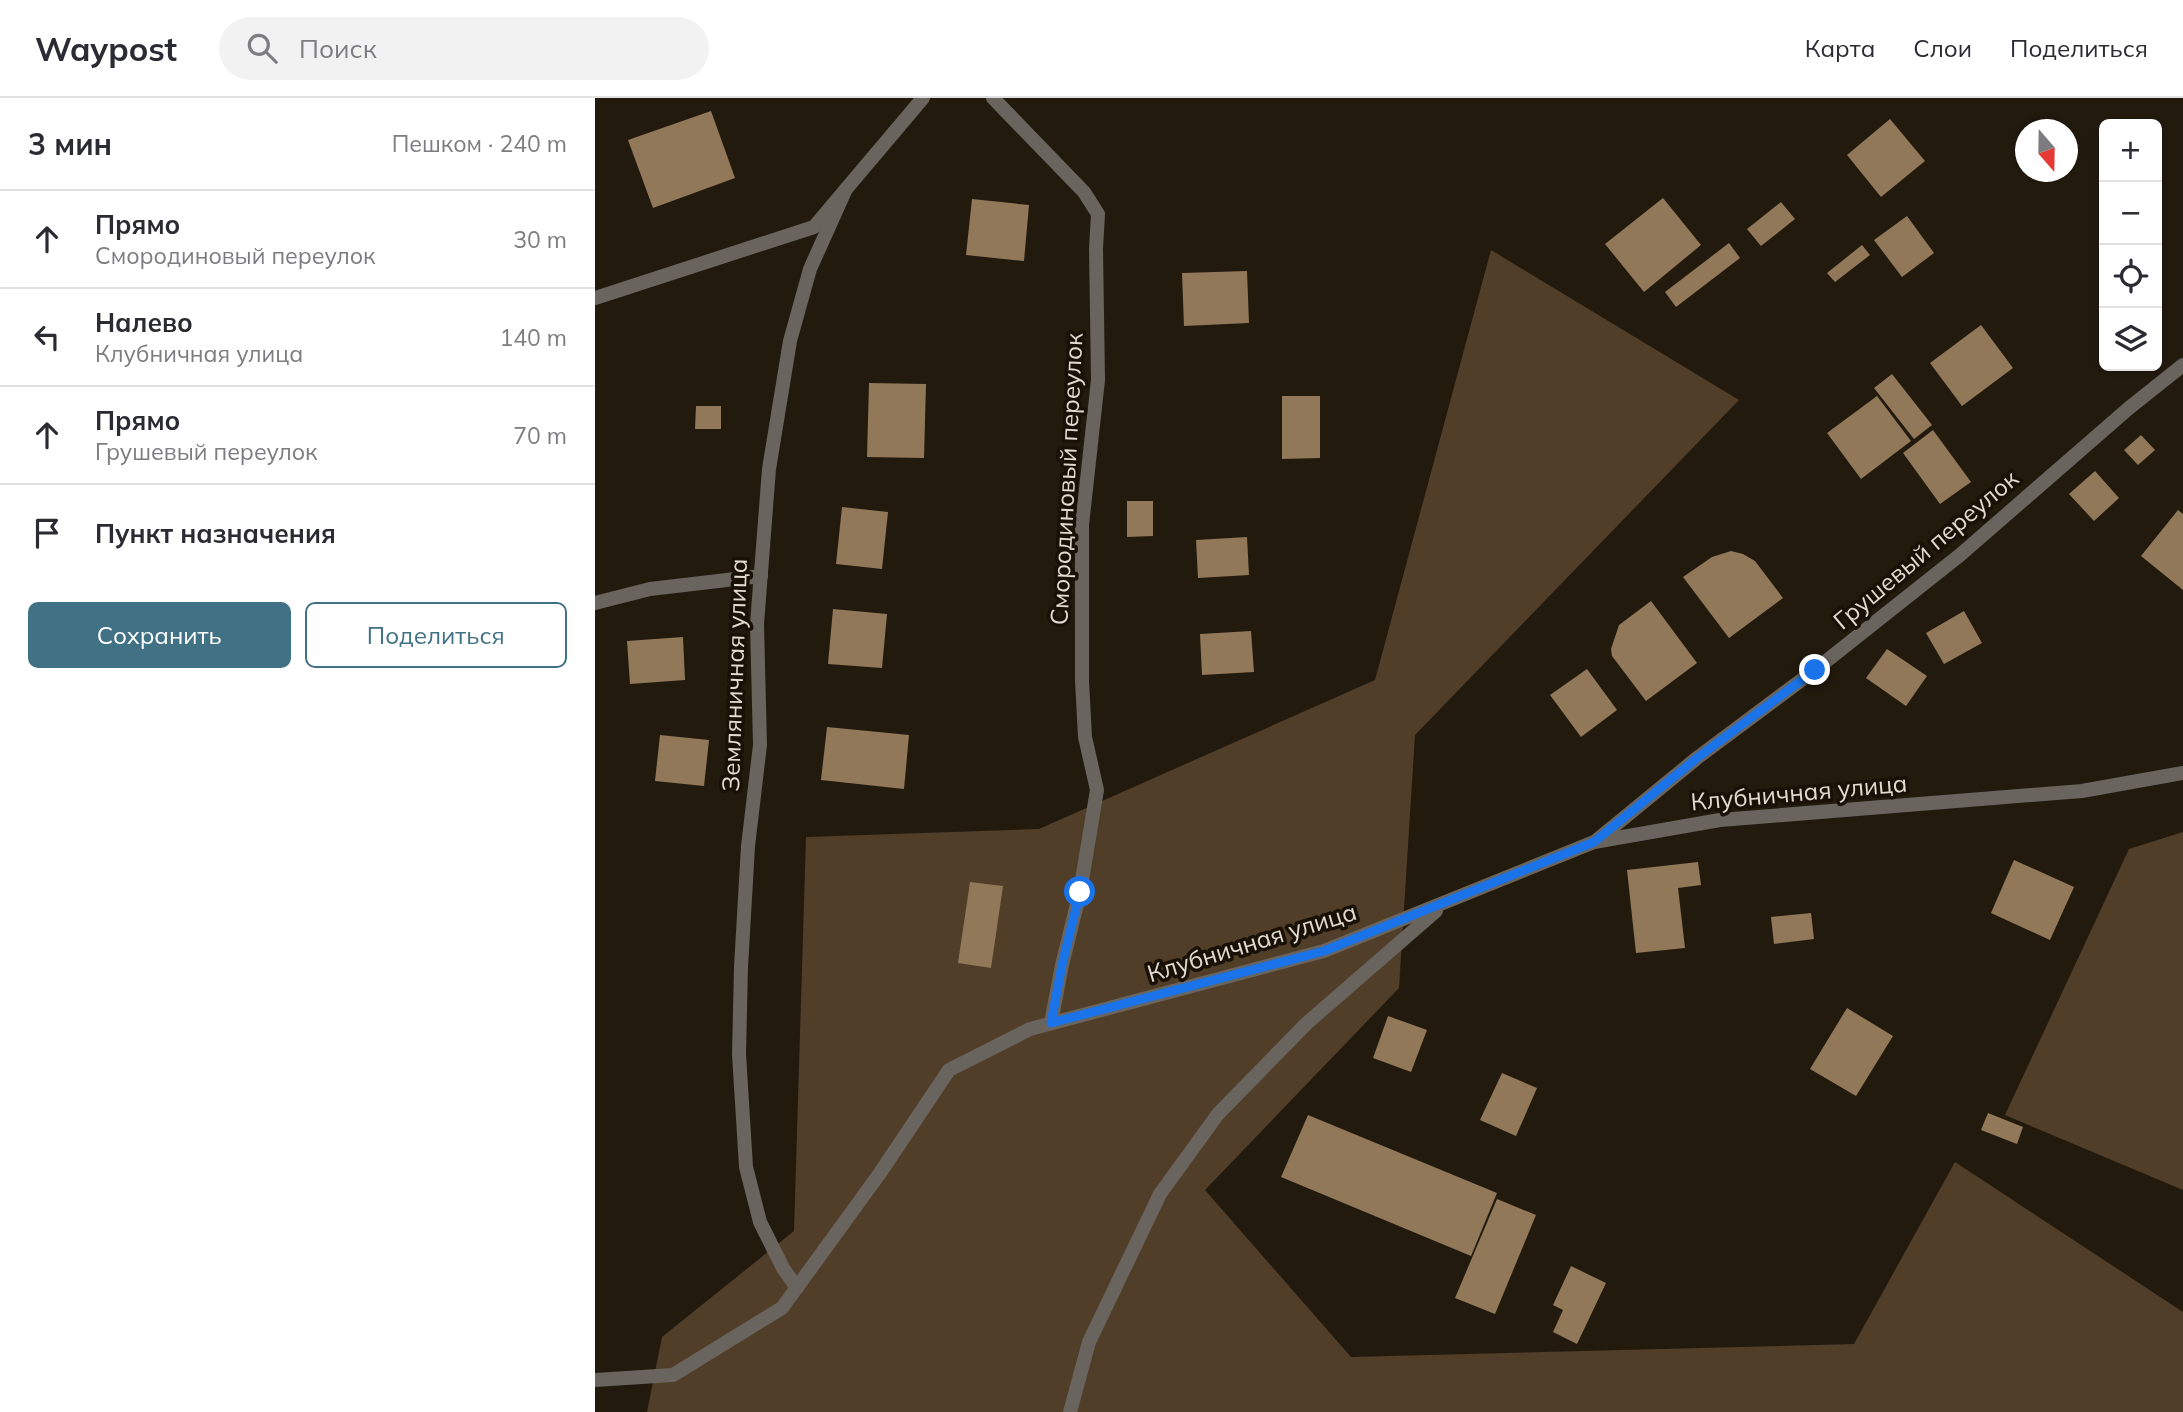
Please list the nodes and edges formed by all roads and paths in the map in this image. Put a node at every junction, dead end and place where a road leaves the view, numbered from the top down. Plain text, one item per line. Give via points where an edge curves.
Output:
1 (923, 98) edge
2 (993, 98) edge
3 (846, 189) junction
4 (595, 298) edge
5 (2183, 365) edge
6 (761, 576) junction
7 (595, 603) edge
8 (2183, 773) edge
9 (1594, 842) junction
10 (1445, 903) junction
11 (1051, 1023) junction
12 (797, 1288) junction
13 (595, 1380) edge
14 (1070, 1412) edge

1 - 3 street
2 - 11 street, Смородиновый переулок via 1084,192 1098,214 1098,380 1082,564 1084,737 1097,790
3 - 4 street via 814,227
3 - 6 street, Земляничная улица via 810,270 790,341 769,469
5 - 9 street, Грушевый переулок via 1960,555
6 - 7 street via 650,589
6 - 12 street, Земляничная улица via 757,624 760,745 748,846 739,1054 746,1167 761,1222
8 - 9 street, Клубничная улица via 2082,791 1720,820
9 - 10 street, Клубничная улица
10 - 11 street, Клубничная улица via 1324,951
10 - 14 street via 1307,1023 1218,1114 1160,1194 1089,1342
11 - 12 street, Клубничная улица via 949,1070
12 - 13 street, Клубничная улица via 782,1308 673,1375

